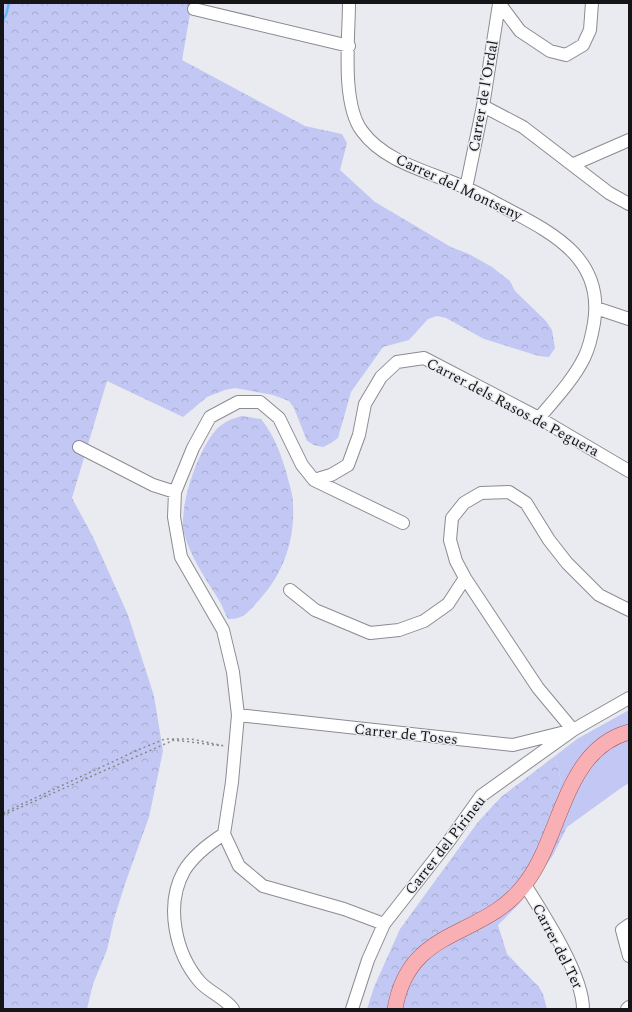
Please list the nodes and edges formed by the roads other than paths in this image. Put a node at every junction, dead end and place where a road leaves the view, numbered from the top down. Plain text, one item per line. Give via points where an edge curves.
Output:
1 (349, 3) edge
2 (499, 3) edge
3 (592, 3) edge
4 (194, 9) dead end
5 (349, 46) junction
6 (483, 106) junction
7 (629, 140) edge
8 (574, 164) junction
9 (466, 188) junction
10 (629, 204) edge
11 (596, 308) junction
12 (629, 319) edge
13 (539, 418) junction
14 (80, 448) dead end
15 (629, 471) edge
16 (314, 480) junction
17 (175, 492) junction
18 (403, 523) dead end
19 (465, 578) junction
20 (290, 590) dead end
21 (629, 610) edge
22 (629, 698) edge
23 (238, 715) junction
24 (573, 730) junction
25 (625, 732) edge
26 (224, 834) junction
27 (525, 885) junction
28 (384, 924) junction
29 (629, 925) edge
30 (629, 956) edge
31 (629, 1007) edge
32 (233, 1009) edge
33 (352, 1009) edge
34 (395, 1009) edge
35 (583, 1009) edge
36 (627, 1009) edge

1 - 5 street, Carrer del Montseny
2 - 3 street via 520,31 550,51 566,55 583,45 590,30
2 - 6 street, Carrer de l'Ordal
4 - 5 street
5 - 9 street, Carrer del Montseny via 348,86 353,113 361,130 378,148 411,166
6 - 8 street via 523,127
6 - 9 street, Carrer de l'Ordal
7 - 8 street
8 - 10 street via 609,194
9 - 11 street, Carrer del Montseny via 552,233 583,263 592,284
11 - 12 street
11 - 13 street, Carrer del Montseny via 590,345 584,358 574,375
13 - 15 street, Carrer dels Rasos de Peguera
13 - 16 street, Carrer dels Rasos de Peguera via 424,358 397,362 381,377 365,404 348,465 331,475
14 - 17 street via 153,485
16 - 17 street via 302,465 280,418 260,402 238,402 210,417 193,448
16 - 18 street
17 - 23 street via 174,517 181,557 223,630 233,672
19 - 20 street via 448,604 424,621 399,630 370,633 315,610
19 - 21 street via 456,561 450,540 452,518 464,504 481,492 509,492 526,503 567,564 599,595
19 - 24 street via 538,688
22 - 24 street, Carrer del Pirineu
23 - 24 street, Carrer de Toses via 513,745
23 - 26 street
24 - 28 street, Carrer del Pirineu via 481,796
25 - 27 main road via 599,748 578,772 545,851
26 - 28 street via 239,866 263,886 344,908
26 - 32 street via 206,846 184,871 174,901 176,934 186,964 201,983
27 - 34 main road via 494,912 429,948 416,959 403,979
27 - 35 street, Carrer del Ter via 554,932 572,970 583,995
28 - 33 street, Carrer del Pirineu via 368,960
29 - 30 street via 622,930
31 - 36 street

